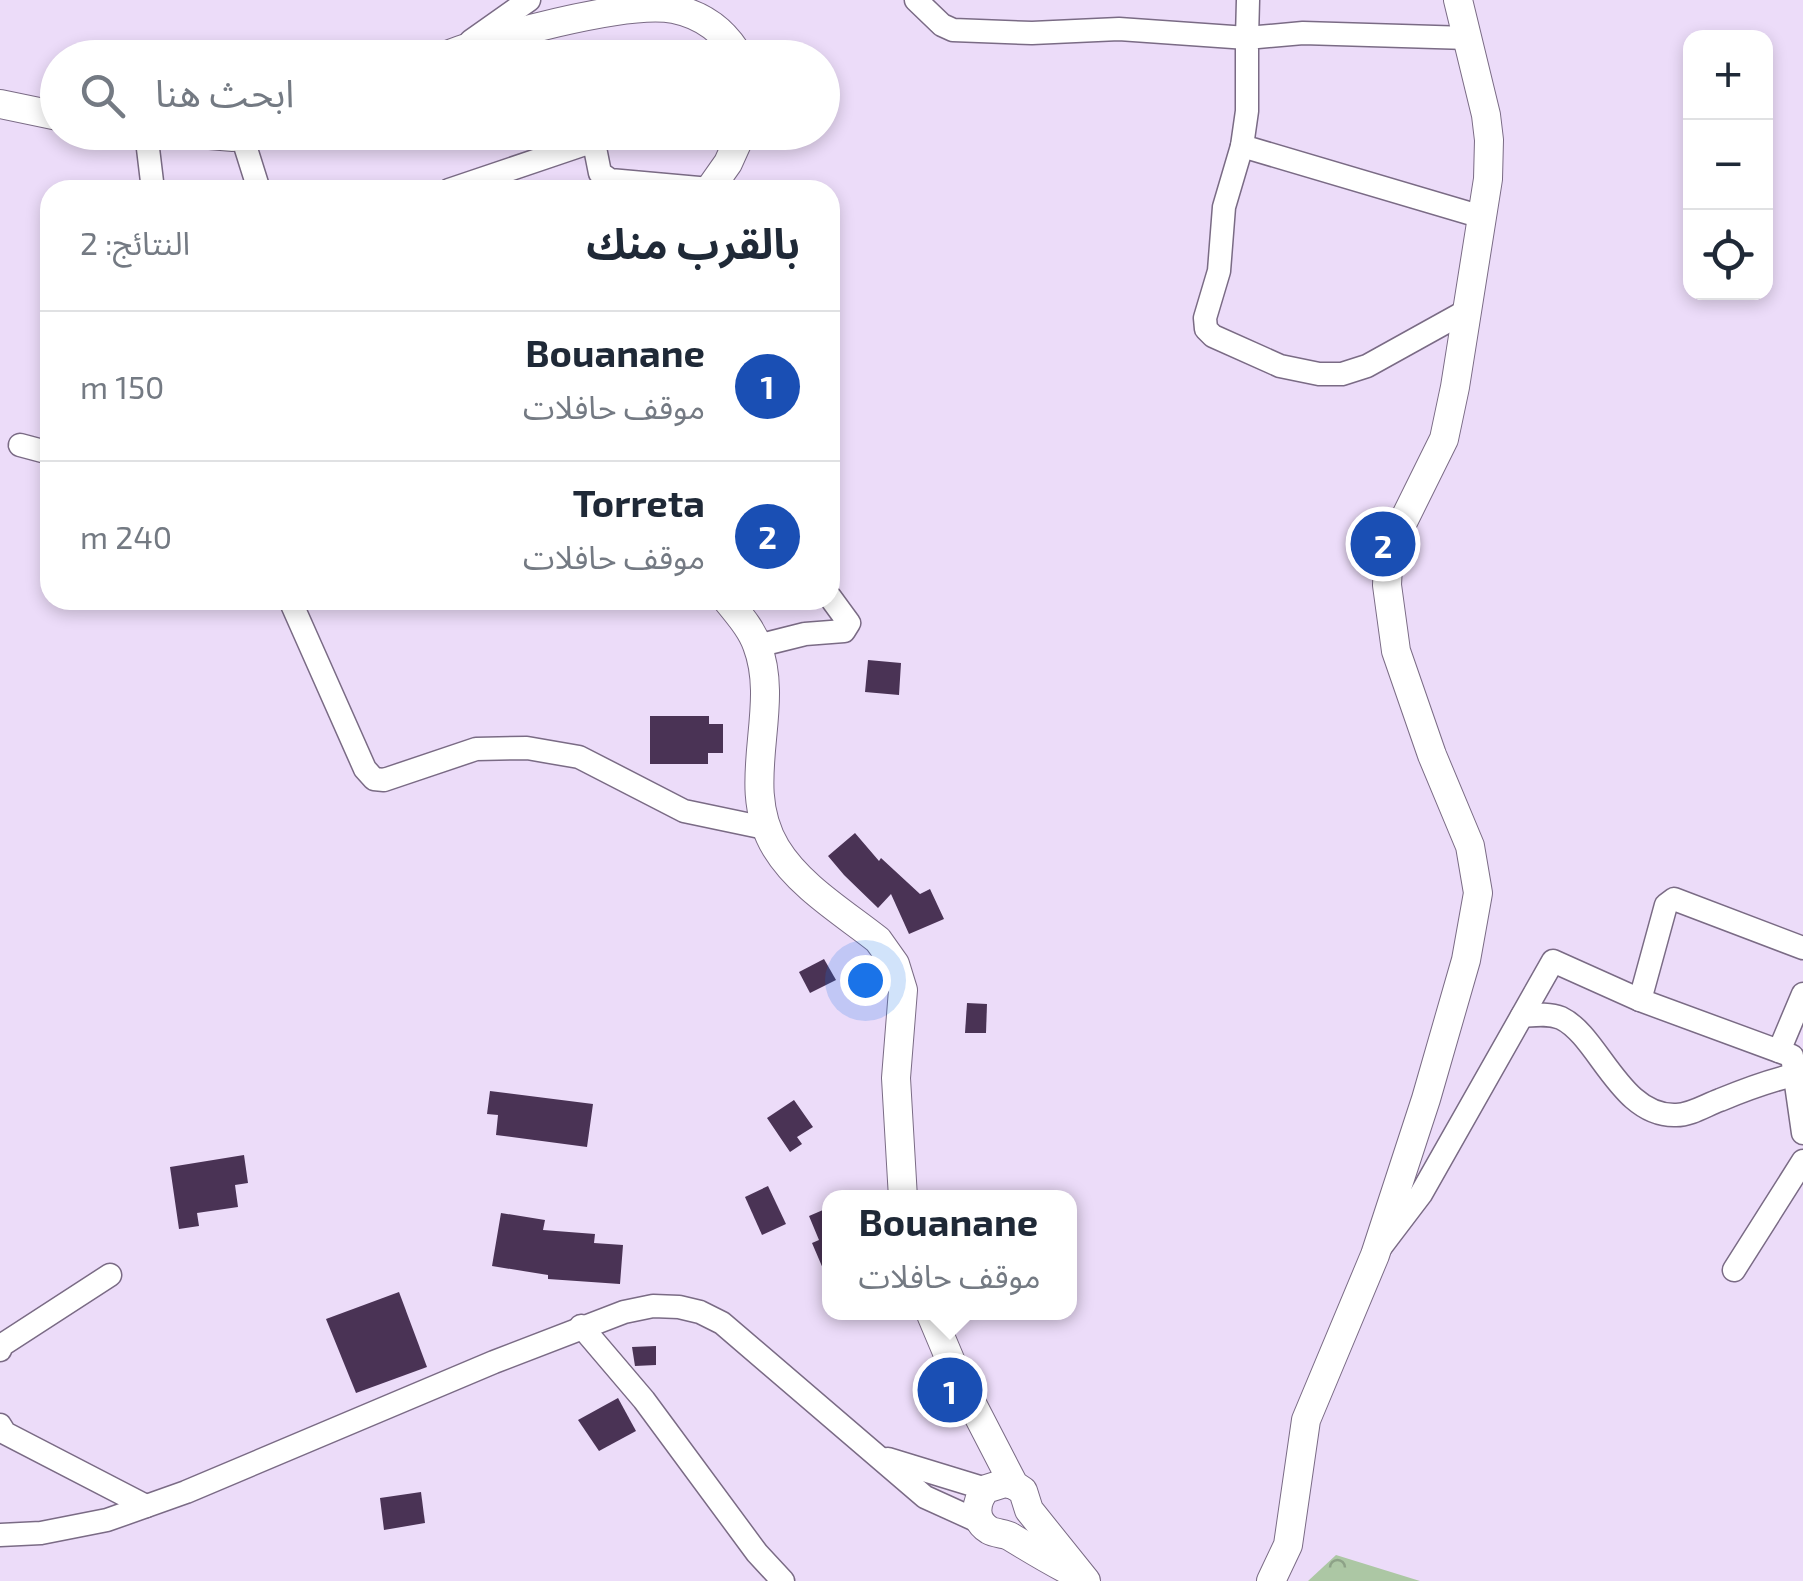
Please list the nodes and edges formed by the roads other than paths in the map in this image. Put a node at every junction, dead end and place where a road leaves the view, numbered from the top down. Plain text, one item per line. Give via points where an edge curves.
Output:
1 (529, 0) edge
2 (916, 0) edge
3 (1248, 0) edge
4 (1458, 0) edge
5 (1247, 38) junction
6 (1468, 38) junction
7 (469, 40) edge
8 (499, 40) edge
9 (728, 40) edge
10 (0, 104) edge
11 (40, 112) edge
12 (1242, 146) junction
13 (148, 150) edge
14 (254, 150) edge
15 (565, 150) edge
16 (594, 150) edge
17 (734, 150) edge
18 (152, 180) edge
19 (257, 180) edge
20 (478, 180) edge
21 (610, 180) edge
22 (716, 180) edge
23 (1482, 217) junction
24 (1468, 310) junction
25 (20, 445) dead end
26 (40, 450) edge
27 (294, 610) edge
28 (734, 610) edge
29 (840, 610) edge
30 (758, 646) junction
31 (765, 828) junction
32 (1803, 948) edge
33 (1803, 994) edge
34 (1640, 1000) junction
35 (1522, 1016) junction
36 (1792, 1060) edge
37 (1803, 1133) edge
38 (1803, 1161) edge
39 (903, 1190) edge
40 (1374, 1255) junction
41 (1734, 1270) dead end
42 (110, 1275) dead end
43 (934, 1320) edge
44 (581, 1326) junction
45 (0, 1350) edge
46 (0, 1425) edge
47 (871, 1453) junction
48 (997, 1486) junction
49 (146, 1506) junction
50 (1029, 1510) junction
51 (980, 1522) junction
52 (1008, 1534) junction
53 (0, 1536) edge
54 (1083, 1578) edge
55 (783, 1581) edge
56 (1271, 1581) edge

1 - 7 street
2 - 5 street via 942,25 966,31 1118,29
3 - 5 street
4 - 6 street
5 - 6 street
5 - 12 street
6 - 23 street via 1489,140
8 - 9 street via 647,7 694,15
10 - 11 street
12 - 23 street
12 - 24 street via 1204,318 1214,336 1280,366 1342,374
13 - 18 street
14 - 19 street
15 - 20 street
16 - 21 street via 600,172
17 - 22 street
23 - 24 street
24 - 40 street via 1444,439 1397,534 1386,585 1396,651 1470,846 1478,894 1457,994
25 - 26 street
27 - 31 street via 374,780 476,749 527,748 579,757 684,810
28 - 30 street
29 - 30 street via 849,623 844,631
30 - 31 street via 764,687 758,794
31 - 39 street via 786,862 889,952 900,976 896,1078
32 - 34 street via 1674,898 1666,905
33 - 36 street
34 - 35 street via 1553,960
34 - 36 street
35 - 36 street via 1564,1019 1630,1095 1670,1115 1747,1089
35 - 40 street via 1421,1194
36 - 37 street
38 - 41 street
40 - 56 street via 1313,1398 1300,1444 1288,1545
42 - 45 street
43 - 48 street via 995,1448
44 - 47 street via 653,1306 700,1312 749,1343
44 - 49 street
44 - 55 street
46 - 49 street
47 - 48 street via 926,1473
47 - 51 street via 925,1497
48 - 50 street via 1023,1491
48 - 51 street via 977,1506
49 - 53 street via 107,1520
50 - 52 street via 1020,1528
50 - 54 street
51 - 52 street
52 - 54 street

